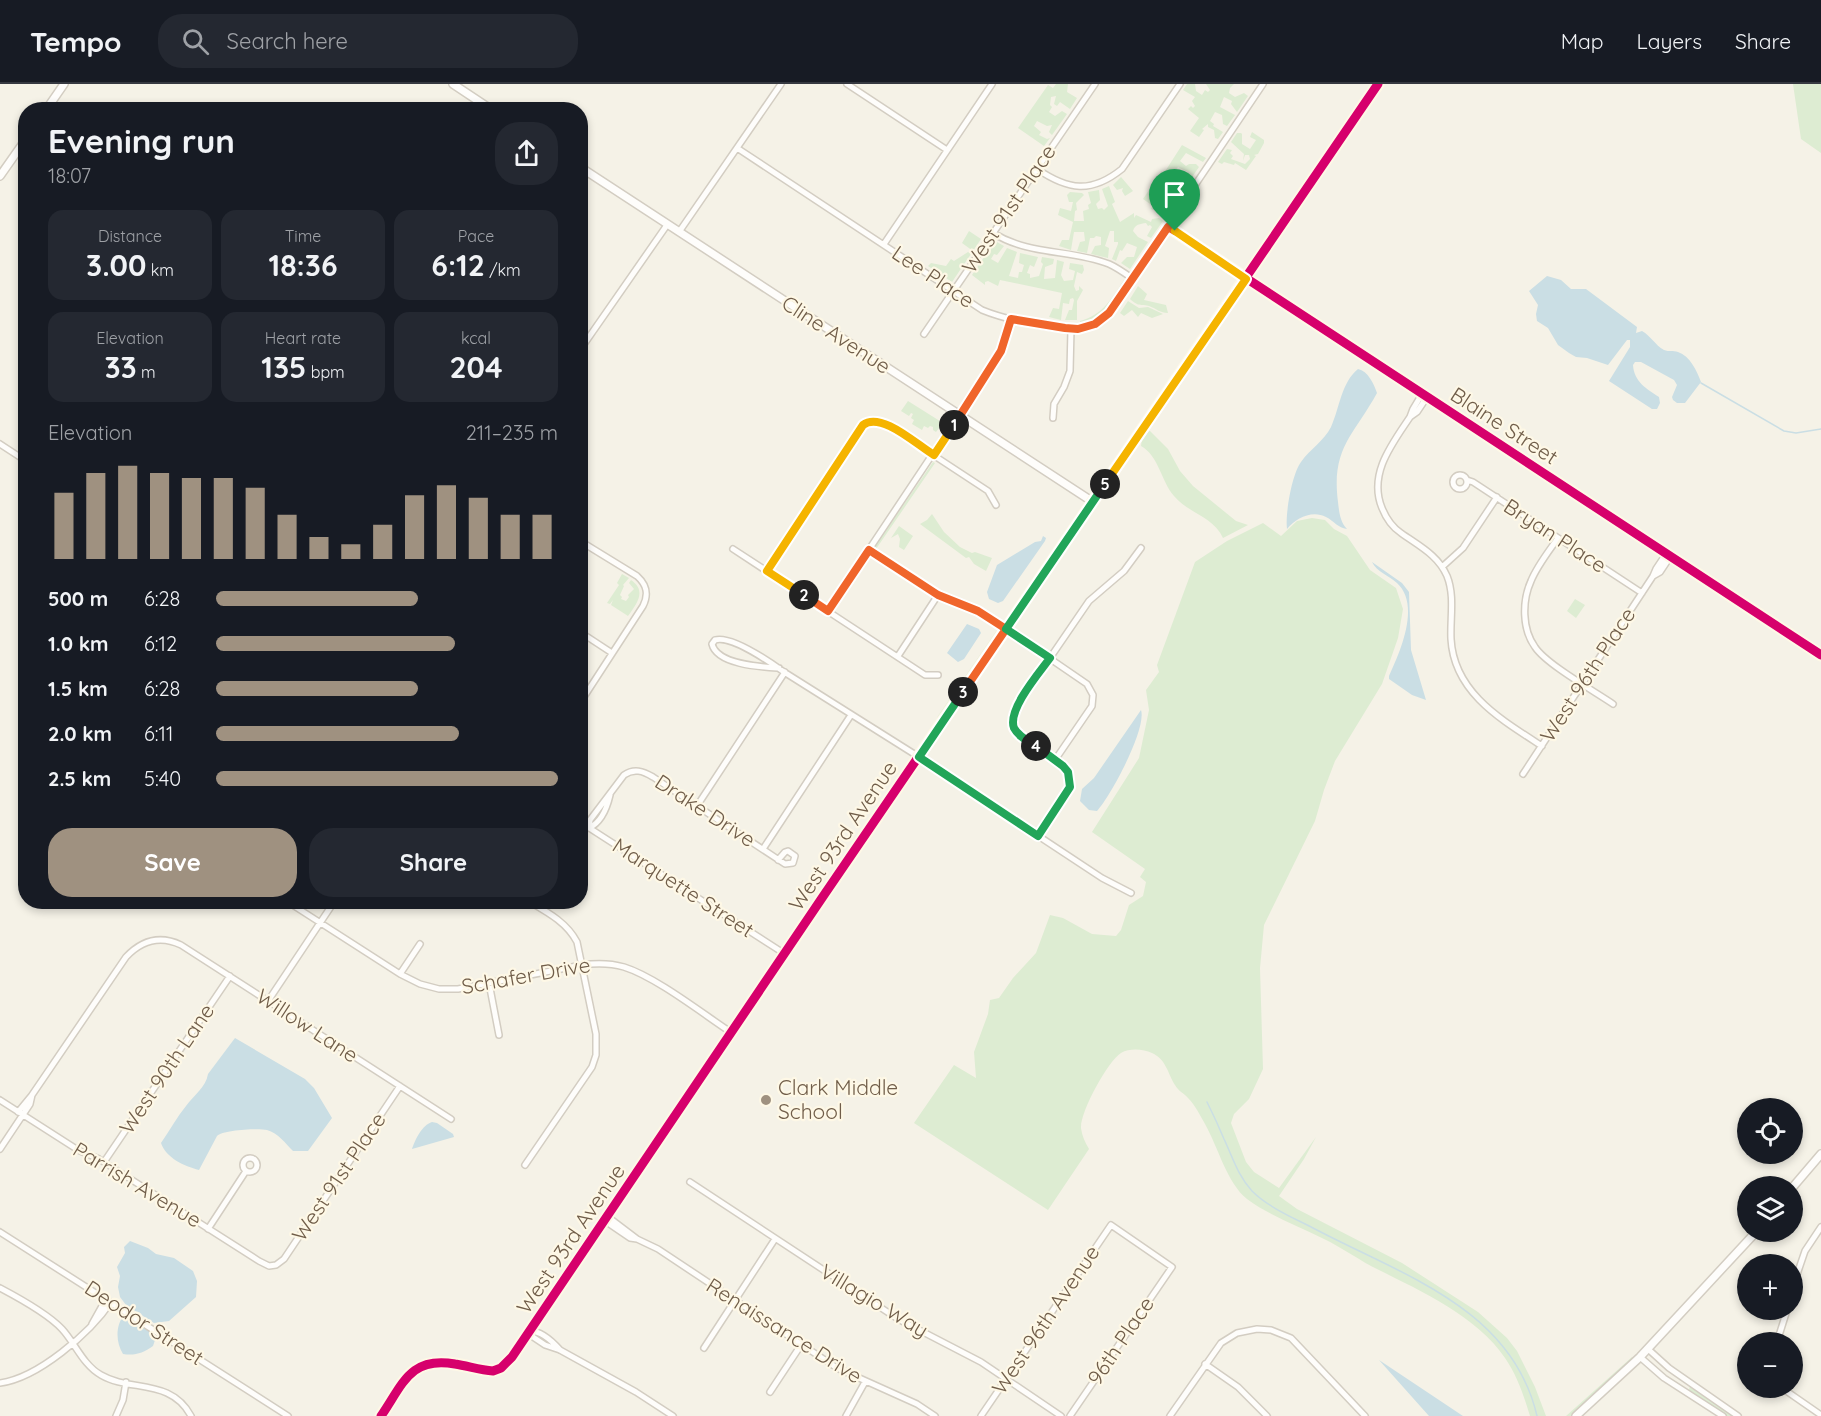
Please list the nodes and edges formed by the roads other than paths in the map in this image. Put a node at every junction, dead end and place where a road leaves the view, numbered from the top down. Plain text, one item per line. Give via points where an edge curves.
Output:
1 (64, 84) edge
2 (453, 84) edge
3 (781, 84) edge
4 (847, 84) edge
5 (992, 84) edge
6 (1095, 84) edge
7 (1180, 84) edge
8 (1263, 84) edge
9 (1378, 84) edge
10 (52, 102) edge
11 (480, 102) edge
12 (737, 148) junction
13 (18, 150) edge
14 (947, 150) junction
15 (1036, 170) junction
16 (588, 172) edge
17 (0, 176) edge
18 (667, 225) junction
19 (1168, 227) junction
20 (679, 232) junction
21 (993, 233) junction
22 (884, 244) junction
23 (1133, 279) junction
24 (1246, 279) junction
25 (953, 291) junction
26 (1011, 319) junction
27 (1071, 328) junction
28 (924, 334) dead end
29 (588, 339) edge
30 (1425, 396) junction
31 (960, 416) junction
32 (1053, 418) dead end
33 (0, 444) edge
34 (934, 455) junction
35 (18, 456) edge
36 (1467, 480) dead end
37 (1497, 497) junction
38 (1093, 502) junction
39 (996, 505) dead end
40 (1558, 538) junction
41 (588, 546) edge
42 (1141, 548) dead end
43 (733, 549) dead end
44 (869, 550) junction
45 (1668, 555) junction
46 (1442, 567) junction
47 (767, 571) junction
48 (1642, 593) junction
49 (938, 595) junction
50 (828, 611) junction
51 (1006, 629) junction
52 (588, 637) edge
53 (612, 652) junction
54 (1821, 655) edge
55 (898, 656) junction
56 (1050, 658) junction
57 (782, 670) junction
58 (938, 675) dead end
59 (1583, 683) junction
60 (588, 690) edge
61 (1613, 704) dead end
62 (851, 715) junction
63 (1542, 746) junction
64 (919, 757) junction
65 (1055, 760) junction
66 (1523, 774) dead end
67 (698, 806) junction
68 (589, 828) joint
69 (1038, 836) junction
70 (762, 849) junction
71 (778, 860) dead end
72 (1131, 893) dead end
73 (299, 909) edge
74 (329, 909) edge
75 (541, 909) edge
76 (320, 922) junction
77 (420, 944) dead end
78 (785, 954) junction
79 (582, 965) junction
80 (400, 974) junction
81 (230, 976) junction
82 (489, 983) junction
83 (268, 1001) junction
84 (732, 1033) junction
85 (499, 1035) dead end
86 (400, 1086) junction
87 (0, 1100) edge
88 (20, 1113) junction
89 (451, 1119) dead end
90 (0, 1149) edge
91 (1821, 1154) edge
92 (104, 1162) junction
93 (525, 1165) dead end
94 (246, 1171) dead end
95 (1802, 1176) edge
96 (690, 1182) dead end
97 (606, 1219) junction
98 (1821, 1227) edge
99 (208, 1229) junction
100 (0, 1232) edge
101 (775, 1239) junction
102 (1747, 1242) edge
103 (1803, 1255) edge
104 (276, 1265) joint
105 (1172, 1267) joint
106 (0, 1288) edge
107 (734, 1300) junction
108 (109, 1301) junction
109 (530, 1332) junction
110 (73, 1343) junction
111 (801, 1345) junction
112 (704, 1348) dead end
113 (1648, 1349) junction
114 (1640, 1357) junction
115 (1205, 1364) junction
116 (1006, 1378) junction
117 (126, 1382) junction
118 (865, 1382) junction
119 (0, 1383) edge
120 (770, 1392) dead end
121 (1796, 1398) edge
122 (663, 1409) junction
123 (1821, 1415) edge
124 (116, 1416) edge
125 (191, 1416) edge
126 (288, 1416) edge
127 (381, 1416) edge
128 (658, 1416) edge
129 (673, 1416) edge
130 (846, 1416) edge
131 (935, 1416) edge
132 (981, 1416) edge
133 (1061, 1416) edge
134 (1070, 1416) edge
135 (1170, 1416) edge
136 (1267, 1416) edge
137 (1365, 1416) edge
138 (1576, 1416) edge
139 (1723, 1416) edge
140 (1738, 1416) edge

1 - 10 street
2 - 11 street
3 - 12 street
4 - 14 street
5 - 14 street
6 - 15 street, West 91st Place
7 - 15 street via 1122,169 1111,178 1085,186 1063,184
8 - 19 street, Lee Place
9 - 24 street, West 93rd Avenue
12 - 20 street
12 - 22 street, Lee Place
13 - 17 street
14 - 22 street
15 - 21 street, West 91st Place
16 - 18 street, Cline Avenue
18 - 20 street, Cline Avenue
18 - 29 street
19 - 23 street, Lee Place
19 - 24 street, Blaine Street
20 - 31 street, Cline Avenue
21 - 23 street via 1023,247 1108,264
21 - 25 street, West 91st Place
22 - 25 street, Lee Place
23 - 27 street, Lee Place via 1102,319 1086,327
24 - 30 street, Blaine Street
24 - 38 street, West 93rd Avenue
25 - 26 street, Lee Place via 982,310
25 - 28 street, West 91st Place
26 - 27 street, Lee Place
26 - 31 street via 1001,351
27 - 32 street via 1070,370 1054,404
30 - 45 street, Blaine Street
30 - 46 street via 1382,461 1379,496 1393,526 1434,556
31 - 34 street
31 - 38 street, Cline Avenue
33 - 35 street
34 - 39 street via 991,493
34 - 44 street
34 - 47 street via 886,424 871,421 863,425
36 - 37 street, Bryan Place
37 - 40 street, Bryan Place
37 - 46 street via 1463,548
38 - 51 street, West 93rd Avenue
40 - 48 street, Bryan Place
40 - 59 street via 1531,579 1525,602 1526,627 1539,653
41 - 53 street via 637,576 646,588 645,600
42 - 56 street via 1124,571 1089,601
43 - 47 street
44 - 49 street
44 - 50 street
45 - 48 street, West 96th Place
45 - 54 street, Blaine Street
46 - 63 street via 1451,592 1452,645 1465,682 1489,710
47 - 50 street
48 - 59 street, West 96th Place
49 - 51 street via 978,611
49 - 55 street
50 - 55 street
51 - 56 street
51 - 64 street, West 93rd Avenue
52 - 53 street
53 - 60 street
55 - 58 street via 925,675
56 - 65 street via 1013,712 1013,726 1018,734
56 - 65 street via 1087,684 1093,695 1092,706
57 - 57 street via 737,662 716,652 712,644 718,638 725,640
57 - 62 street
57 - 67 street
59 - 61 street
59 - 63 street, West 96th Place
62 - 64 street
62 - 70 street
63 - 66 street, West 96th Place
64 - 69 street
64 - 78 street, West 93rd Avenue
65 - 69 street via 1068,772 1070,787
67 - 68 street, Drake Drive via 646,773 629,772 590,820
67 - 70 street, Drake Drive
68 - 78 street, Marquette Street
69 - 72 street
70 - 71 street, Drake Drive
73 - 76 street, Schafer Drive
74 - 76 street
75 - 79 street via 571,932 578,942
76 - 80 street, Schafer Drive
76 - 83 street
77 - 80 street
78 - 84 street, West 93rd Avenue
79 - 82 street, Schafer Drive
79 - 84 street, Schafer Drive via 614,964 642,975
79 - 93 street via 596,1035 596,1055
80 - 82 street, Schafer Drive via 440,989
81 - 83 street, Willow Lane
81 - 88 street, Willow Lane via 171,940 148,941 135,947
81 - 92 street, West 90th Lane
82 - 85 street
83 - 86 street, Willow Lane
84 - 97 street, West 93rd Avenue
86 - 89 street, Willow Lane
86 - 104 street, West 91st Place via 284,1259
87 - 88 street, Parrish Avenue
88 - 90 street
88 - 92 street, Parrish Avenue via 82,1153
91 - 95 street
92 - 99 street, Parrish Avenue
94 - 99 street
96 - 101 street, Villagio Way
97 - 107 street, Renaissance Drive
97 - 109 street, West 93rd Avenue
98 - 103 street
99 - 104 street, Parrish Avenue via 268,1266
100 - 108 street, Deodor Street
101 - 107 street
101 - 116 street, Villagio Way via 898,1319
102 - 113 street
105 - 116 street, West 96th Avenue via 1111,1225
105 - 134 street, 96th Place
106 - 110 street via 53,1321
107 - 111 street, Renaissance Drive
107 - 112 street
108 - 110 street
108 - 126 street, Deodor Street
109 - 122 street via 536,1331 560,1350
109 - 127 street, West 93rd Avenue via 506,1364 493,1371 435,1362 421,1365 410,1374
110 - 117 street via 97,1373
110 - 119 street via 27,1375
111 - 118 street, Renaissance Drive
111 - 120 street
113 - 114 street
113 - 140 street via 1668,1368
114 - 138 street
114 - 139 street via 1664,1378
115 - 135 street
115 - 136 street
115 - 137 street via 1225,1340 1246,1329 1271,1330 1291,1338
116 - 132 street, West 96th Avenue
116 - 133 street, Villagio Way
117 - 124 street
117 - 125 street via 159,1389 183,1404
118 - 130 street
118 - 131 street, Renaissance Drive
121 - 123 street
122 - 128 street
122 - 129 street

